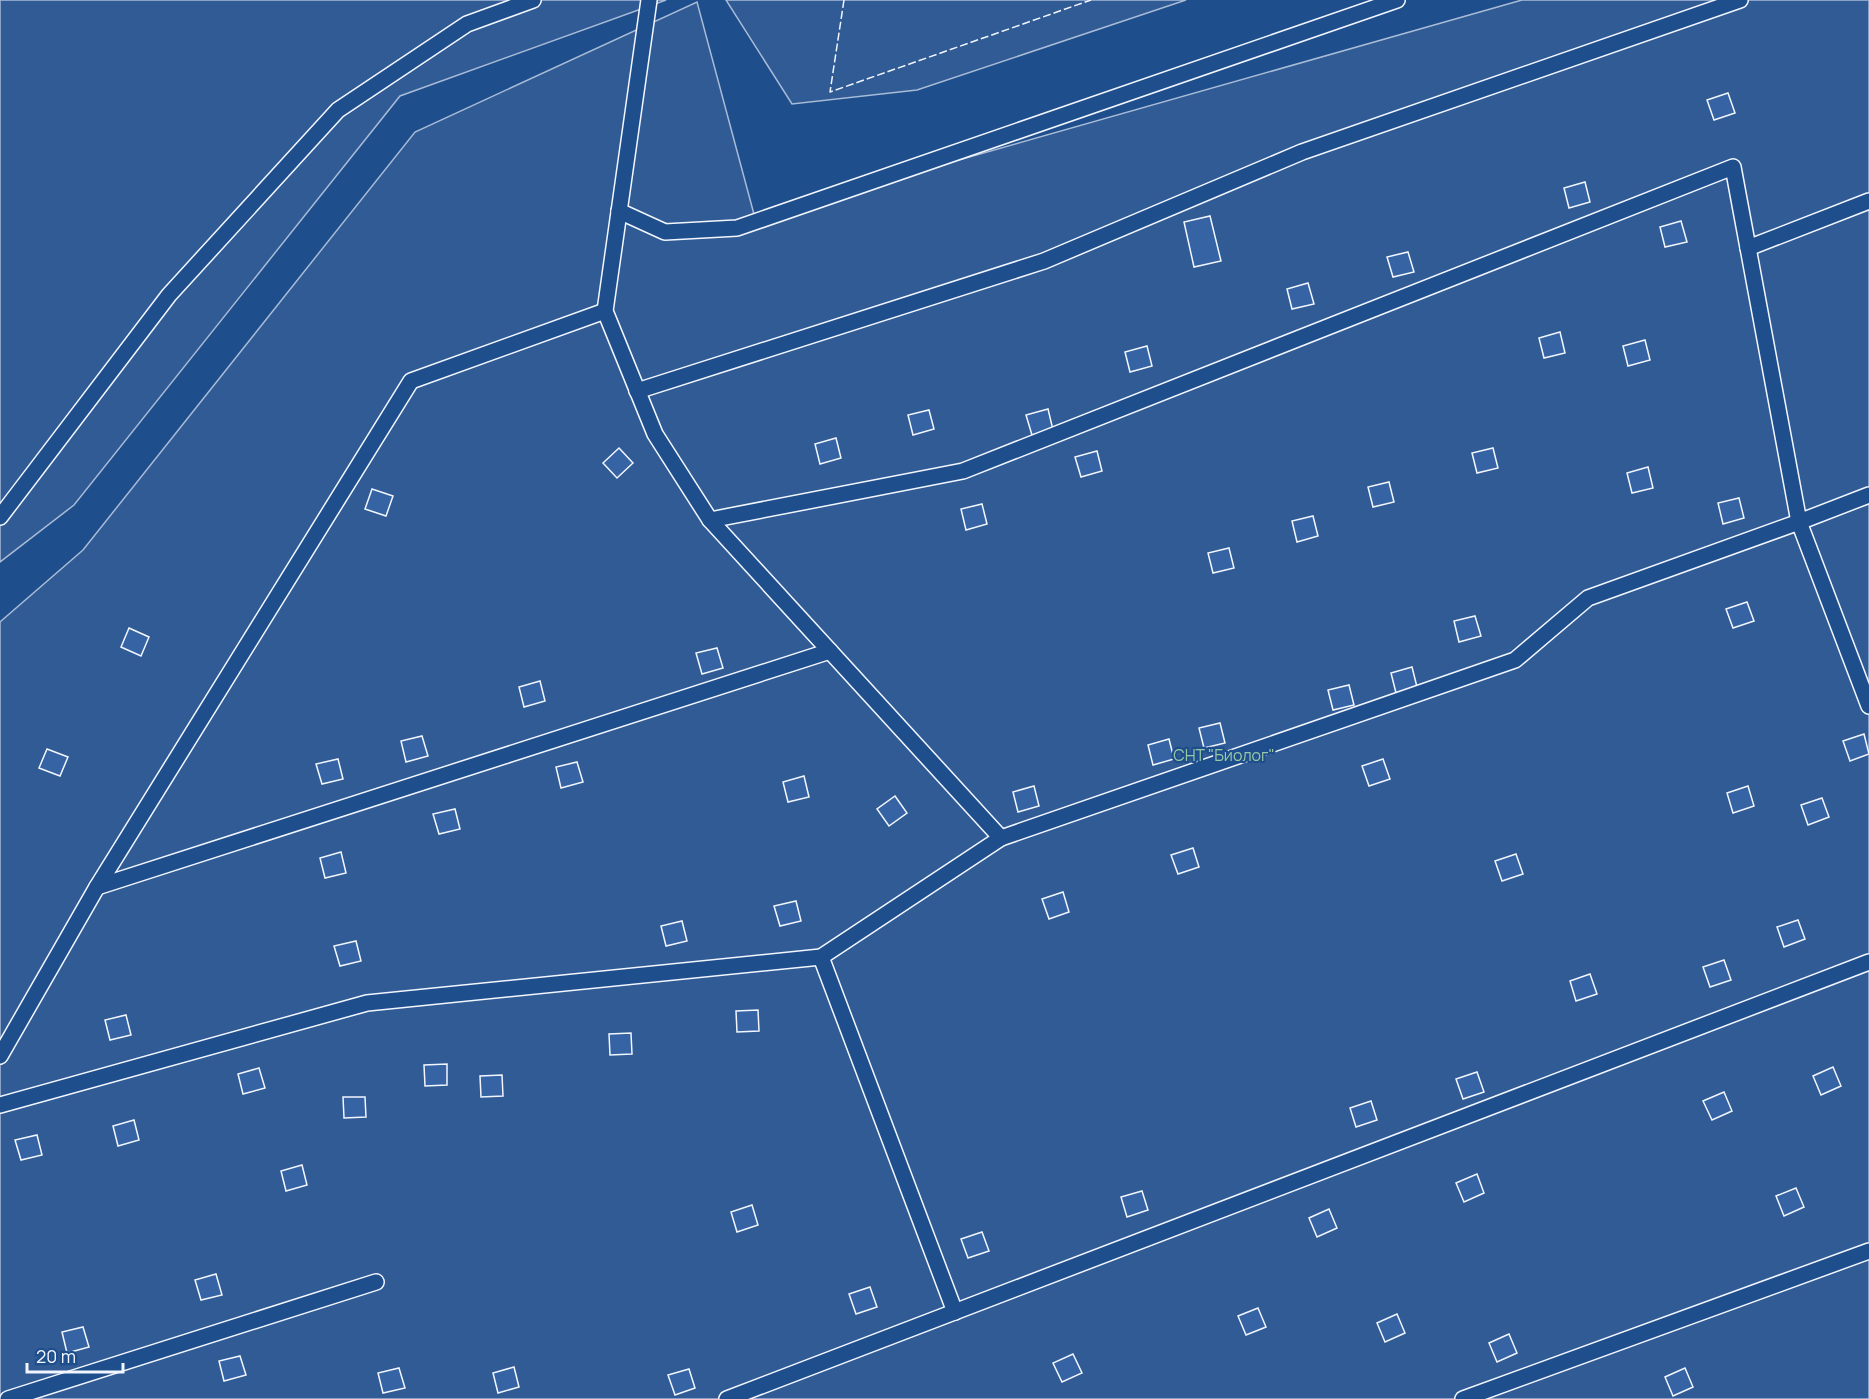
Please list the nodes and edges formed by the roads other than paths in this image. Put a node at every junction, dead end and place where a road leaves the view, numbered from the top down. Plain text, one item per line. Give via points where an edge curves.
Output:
1 (533, 0) edge
2 (649, 0) edge
3 (1397, 0) edge
4 (1740, 0) edge
5 (1869, 201) edge
6 (620, 211) junction
7 (1748, 248) junction
8 (605, 311) junction
9 (637, 391) junction
10 (1869, 495) edge
11 (0, 517) edge
12 (710, 520) junction
13 (1798, 522) junction
14 (830, 651) junction
15 (1869, 706) edge
16 (1001, 838) junction
17 (97, 887) junction
18 (821, 957) junction
19 (1869, 962) edge
20 (0, 1056) edge
21 (0, 1105) edge
22 (1869, 1251) edge
23 (376, 1282) dead end
24 (955, 1312) junction
25 (8, 1399) edge
26 (727, 1399) edge
27 (1463, 1399) edge

1 - 11 lane via 467,24 338,110 169,295
2 - 6 lane
3 - 6 lane via 737,228 665,232
4 - 9 lane via 1302,152 1044,261
5 - 7 lane
6 - 8 lane
7 - 12 lane via 1733,167 963,471
7 - 13 lane
8 - 9 lane
8 - 17 lane via 411,381
9 - 12 lane via 654,434
10 - 13 lane
12 - 14 lane
13 - 15 lane
13 - 16 lane via 1588,598 1515,660
14 - 16 lane
14 - 17 lane
16 - 18 lane
17 - 20 lane
18 - 21 lane via 366,1003
18 - 24 lane
19 - 24 lane
22 - 27 lane
23 - 25 lane
24 - 26 lane

